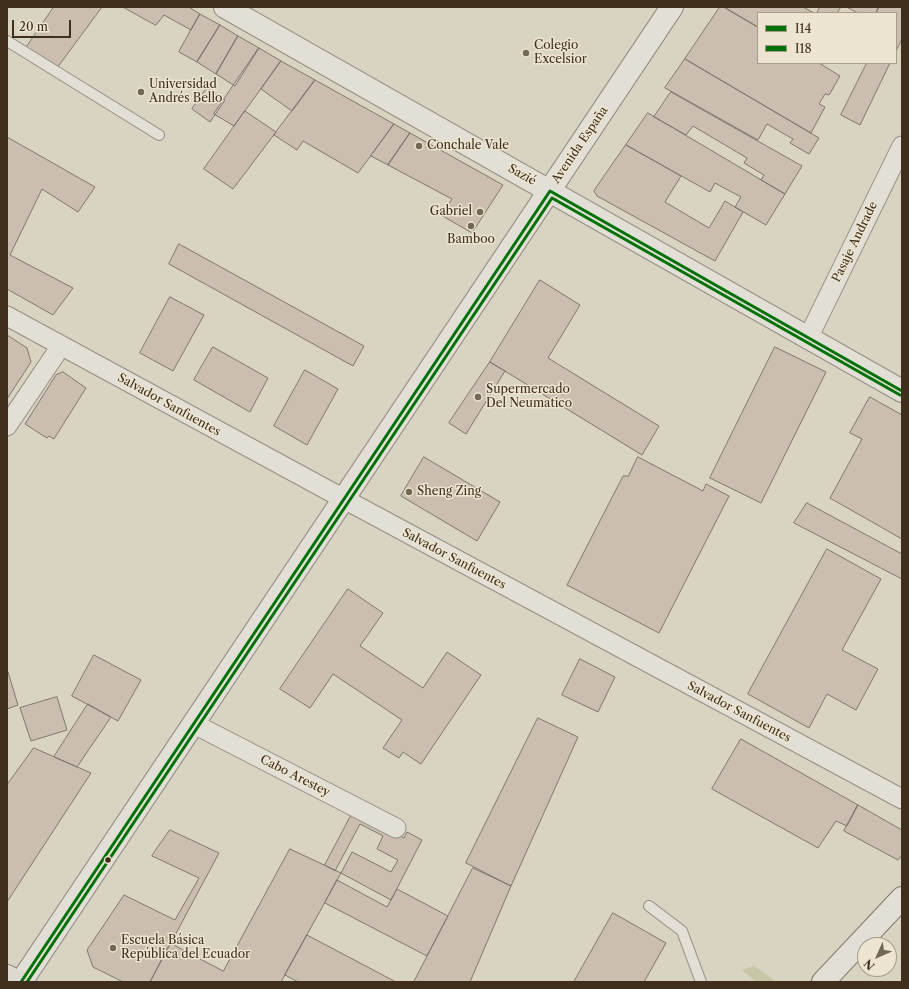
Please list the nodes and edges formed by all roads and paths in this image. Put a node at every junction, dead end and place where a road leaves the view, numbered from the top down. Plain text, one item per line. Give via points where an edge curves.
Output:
1 (225, 7) edge
2 (672, 7) edge
3 (7, 41) edge
4 (159, 135) dead end
5 (902, 146) edge
6 (550, 191) junction
7 (7, 316) edge
8 (808, 338) junction
9 (61, 346) junction
10 (902, 391) edge
11 (7, 426) edge
12 (344, 500) junction
13 (194, 724) junction
14 (902, 799) edge
15 (396, 828) dead end
16 (902, 898) edge
17 (649, 906) dead end
18 (7, 976) edge
19 (20, 982) edge
20 (701, 982) edge
21 (823, 982) edge

1 - 6 street, Sazié
2 - 6 street, Avenida España
3 - 4 lane
5 - 8 street, Pasaje Andrade
6 - 8 street, Sazié
6 - 12 street, Avenida España
7 - 9 street, Salvador Sanfuentes
8 - 10 street, Sazié
9 - 11 street
9 - 12 street, Salvador Sanfuentes
12 - 13 street, Avenida España
12 - 14 street, Salvador Sanfuentes
13 - 15 street, Cabo Arestey
13 - 19 street, Avenida España
16 - 21 street
17 - 20 lane via 682,931
18 - 19 main road

